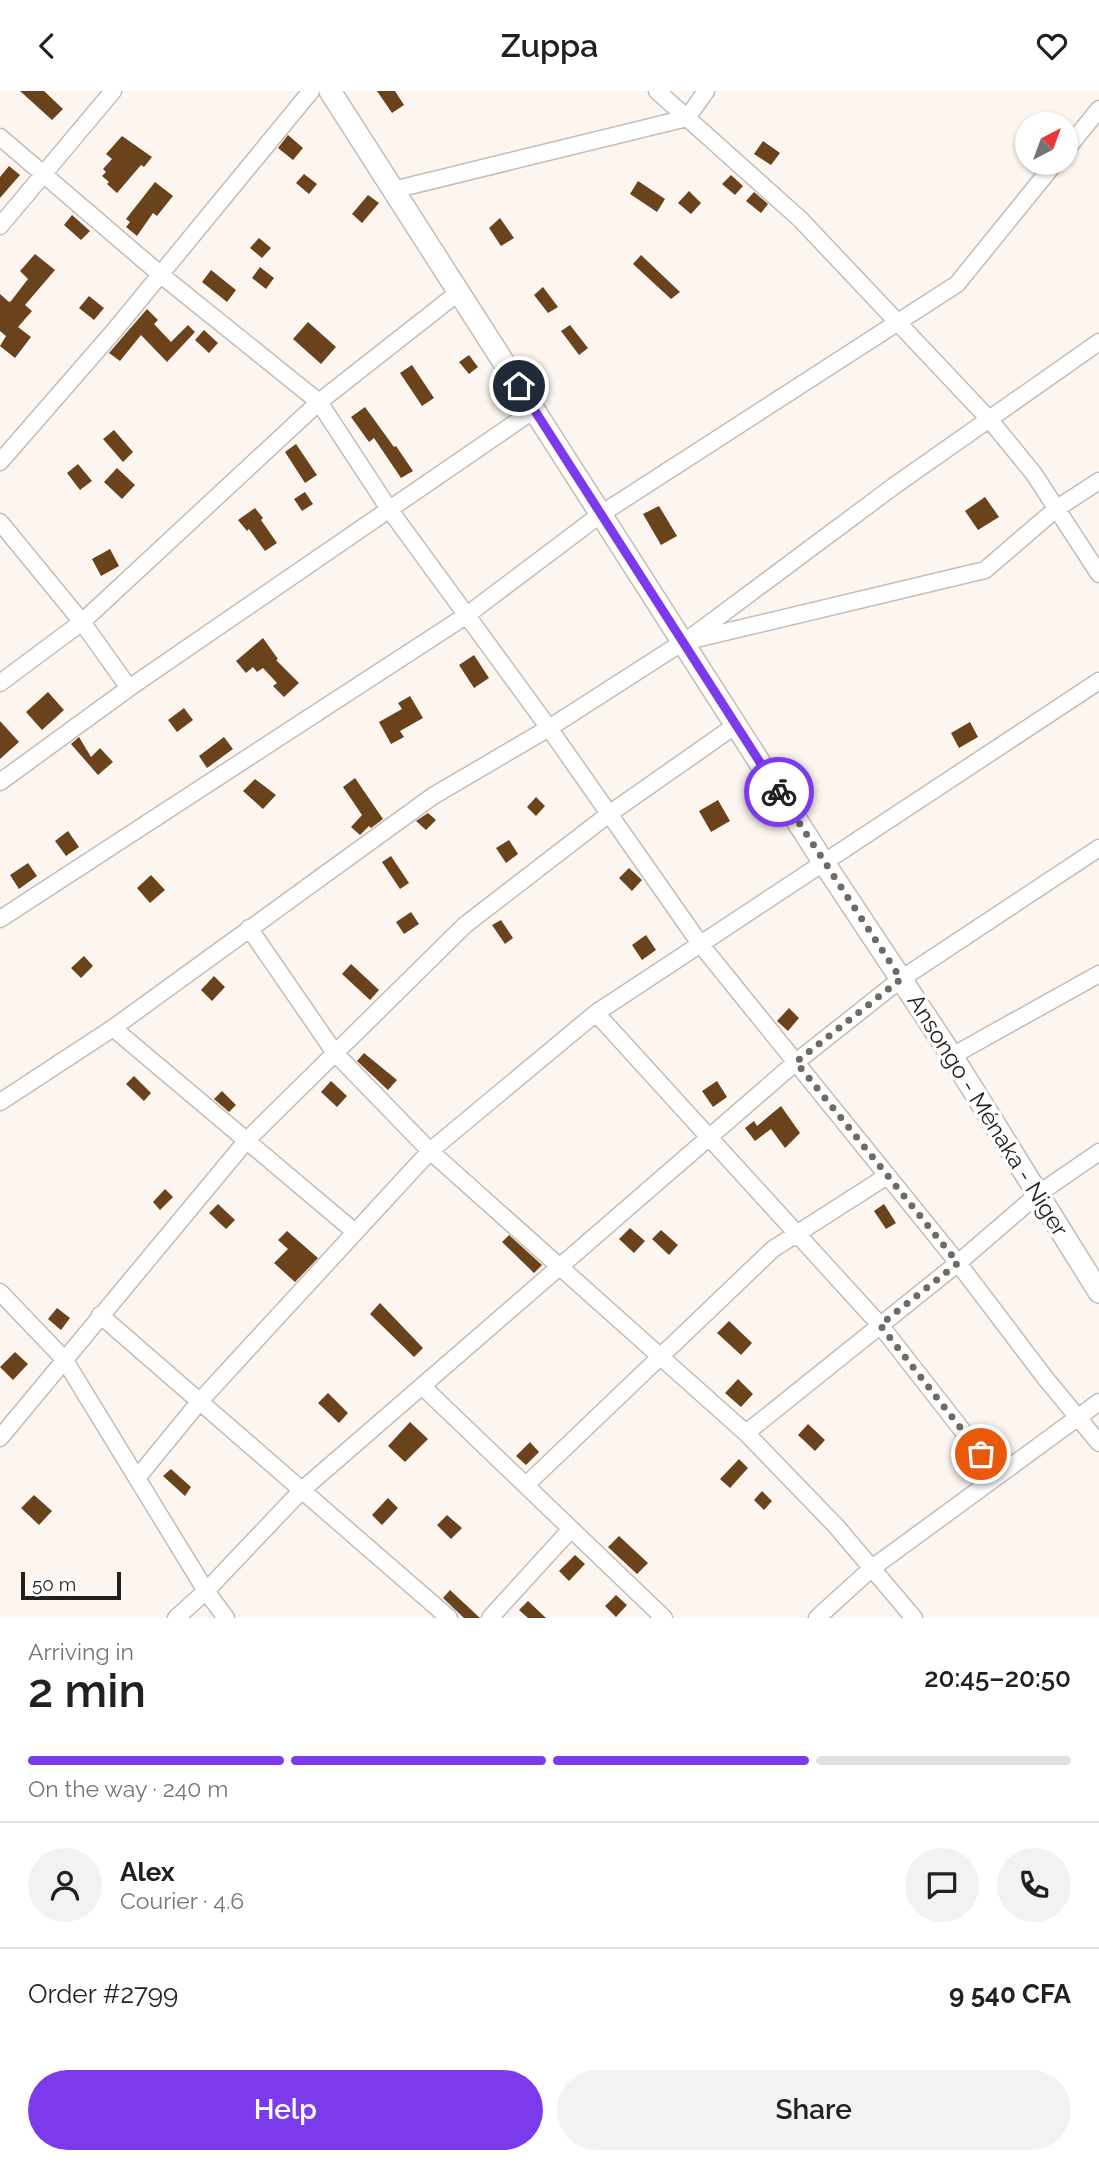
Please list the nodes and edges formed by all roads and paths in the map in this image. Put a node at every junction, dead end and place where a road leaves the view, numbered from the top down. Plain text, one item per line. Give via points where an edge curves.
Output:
1 (113, 91) edge
2 (312, 91) edge
3 (330, 91) edge
4 (657, 91) edge
5 (706, 91) edge
6 (1099, 109) edge
7 (687, 118) junction
8 (1078, 135) edge
9 (0, 137) edge
10 (44, 174) junction
11 (1045, 175) edge
12 (393, 190) junction
13 (0, 226) edge
14 (161, 275) junction
15 (459, 292) junction
16 (896, 323) junction
17 (1099, 342) edge
18 (319, 402) junction
19 (534, 409) junction
20 (989, 419) junction
21 (0, 462) edge
22 (1099, 481) edge
23 (389, 509) junction
24 (1056, 509) junction
25 (601, 514) junction
26 (0, 522) edge
27 (1099, 573) edge
28 (467, 615) junction
29 (82, 622) junction
30 (684, 642) junction
31 (1099, 681) edge
32 (0, 683) edge
33 (129, 688) junction
34 (736, 725) junction
35 (549, 728) junction
36 (0, 782) edge
37 (609, 814) junction
38 (1099, 848) edge
39 (824, 863) junction
40 (0, 919) edge
41 (249, 927) junction
42 (701, 945) junction
43 (1099, 974) edge
44 (901, 979) junction
45 (596, 1013) junction
46 (113, 1028) junction
47 (335, 1053) junction
48 (953, 1056) junction
49 (796, 1062) junction
50 (0, 1102) edge
51 (708, 1136) junction
52 (247, 1140) junction
53 (430, 1151) junction
54 (1099, 1151) edge
55 (887, 1176) junction
56 (1038, 1194) junction
57 (355, 1233) junction
58 (797, 1234) junction
59 (958, 1263) junction
60 (560, 1265) junction
61 (0, 1291) edge
62 (1099, 1292) edge
63 (100, 1315) junction
64 (880, 1325) junction
65 (660, 1355) junction
66 (64, 1359) junction
67 (422, 1386) junction
68 (200, 1401) junction
69 (1099, 1402) edge
70 (1078, 1417) junction
71 (746, 1433) junction
72 (0, 1438) edge
73 (1099, 1443) edge
74 (998, 1476) junction
75 (137, 1478) junction
76 (526, 1485) junction
77 (302, 1490) junction
78 (571, 1529) junction
79 (872, 1568) junction
80 (206, 1591) junction
81 (176, 1618) edge
82 (226, 1618) edge
83 (449, 1618) edge
84 (491, 1618) edge
85 (664, 1618) edge
86 (817, 1618) edge
87 (914, 1618) edge

1 - 10 street
2 - 14 street
3 - 12 main road, Ansongo - Ménaka - Niger
4 - 7 street
5 - 7 street
6 - 8 street
7 - 12 street
7 - 16 street via 800,219
9 - 10 street
10 - 13 street
10 - 14 street
11 - 16 street via 957,284
12 - 15 main road, Ansongo - Ménaka - Niger
14 - 18 street
14 - 21 street
15 - 18 street
15 - 19 main road, Ansongo - Ménaka - Niger
16 - 20 street
16 - 25 street
17 - 20 street
18 - 23 street
18 - 29 street
19 - 23 street
19 - 25 main road, Ansongo - Ménaka - Niger
20 - 24 street
20 - 30 street
22 - 24 street
23 - 28 street
23 - 33 street
24 - 27 street
24 - 30 street via 985,570
25 - 28 street
25 - 30 main road, Ansongo - Ménaka - Niger
26 - 29 street
28 - 35 street
28 - 40 street
29 - 32 street
29 - 33 street
30 - 34 main road, Ansongo - Ménaka - Niger
30 - 35 street
31 - 39 street
33 - 36 street
34 - 37 street
34 - 39 main road, Ansongo - Ménaka - Niger
35 - 37 street
35 - 41 street via 433,796
37 - 42 street
37 - 47 street via 465,925
38 - 44 street
39 - 42 street
39 - 44 main road, Ansongo - Ménaka - Niger
41 - 46 street
41 - 47 street
42 - 45 street
42 - 49 street
43 - 48 street
44 - 48 main road, Ansongo - Ménaka - Niger
44 - 49 street
45 - 51 street
45 - 53 street
46 - 50 street
46 - 52 street
47 - 52 street
47 - 53 street
48 - 56 main road, Ansongo - Ménaka - Niger
49 - 51 street
49 - 55 street
51 - 58 street
51 - 60 street
52 - 57 street
52 - 63 street
53 - 57 street
53 - 60 street
54 - 56 street
55 - 58 street
55 - 59 street
56 - 59 street
56 - 62 main road, Ansongo - Ménaka - Niger
57 - 68 street
58 - 64 street
58 - 65 street via 773,1249
59 - 64 street
59 - 70 street
60 - 65 street
60 - 67 street
61 - 66 street
63 - 66 street
63 - 68 street
64 - 71 street
64 - 74 street
65 - 71 street
65 - 76 street
66 - 72 street
66 - 75 street
67 - 76 street
67 - 77 street
68 - 75 street
68 - 77 street
69 - 70 street
70 - 73 street
70 - 74 street
71 - 79 street
74 - 79 street
75 - 80 street
76 - 78 street
77 - 80 street
77 - 83 street
78 - 84 street
78 - 85 street
79 - 86 street
79 - 87 street
80 - 81 street
80 - 82 street

